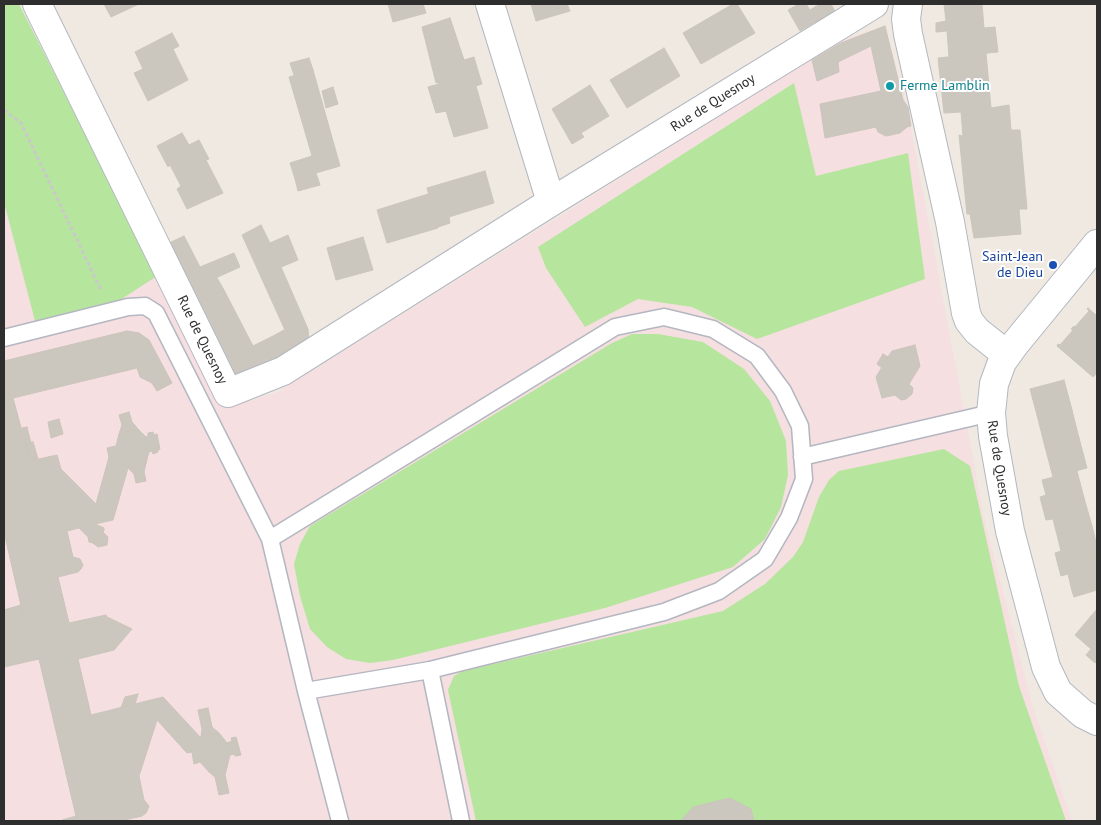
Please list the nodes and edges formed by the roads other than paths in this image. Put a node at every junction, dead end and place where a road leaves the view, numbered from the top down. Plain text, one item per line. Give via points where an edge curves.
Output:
1 (37, 4) edge
2 (490, 4) edge
3 (874, 4) edge
4 (908, 4) edge
5 (552, 202) junction
6 (1097, 244) edge
7 (4, 338) edge
8 (1007, 355) junction
9 (991, 413) junction
10 (802, 457) junction
11 (270, 539) junction
12 (430, 670) junction
13 (306, 691) junction
14 (1097, 721) edge
15 (340, 821) edge
16 (461, 821) edge

1 - 5 street, Rue de Quesnoy via 228,393 283,371
2 - 5 street
3 - 5 street, Rue de Quesnoy
4 - 8 street via 908,34 950,222 966,312 976,331
6 - 8 street, Rue de Quesnoy
7 - 11 lane via 128,307 145,306 156,313
8 - 9 street, Rue de Quesnoy via 997,372
9 - 10 lane
9 - 14 street, Rue de Quesnoy via 1010,531 1046,667 1058,692
10 - 11 lane via 800,426 783,391 757,356 713,328 664,317 615,327
10 - 12 lane via 804,478 790,518 765,559 719,591 664,612
11 - 13 lane
12 - 13 lane
12 - 16 lane
13 - 15 lane

